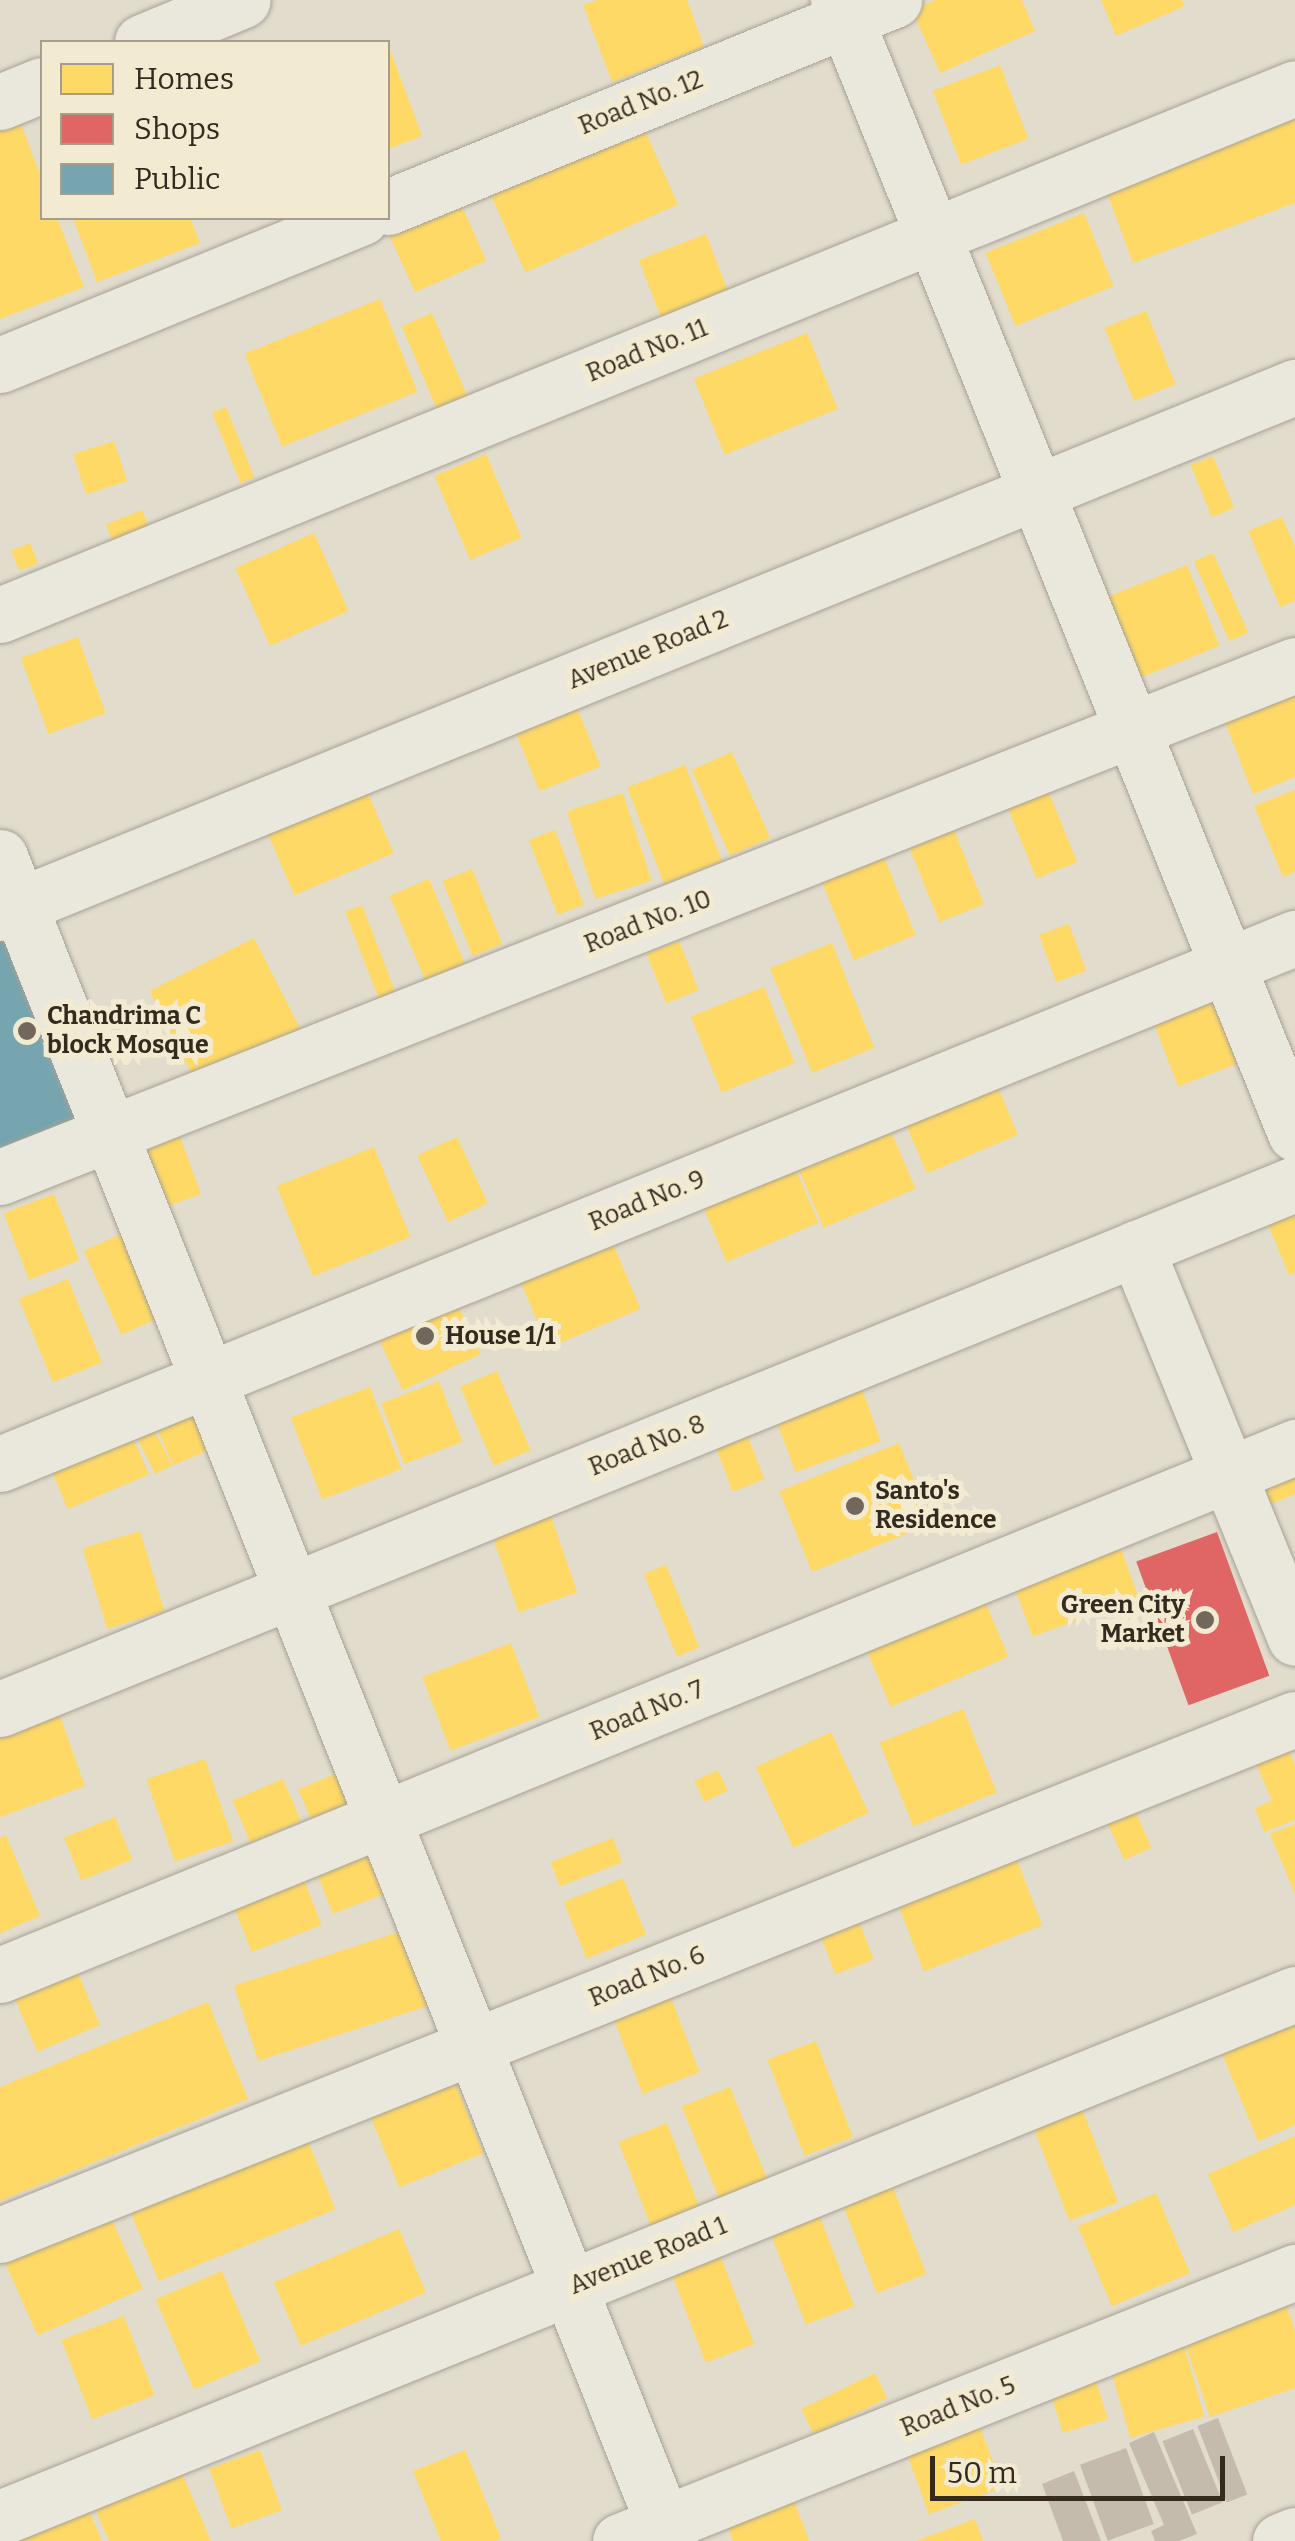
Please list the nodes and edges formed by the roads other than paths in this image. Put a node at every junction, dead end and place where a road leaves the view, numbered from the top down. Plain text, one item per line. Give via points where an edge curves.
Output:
1 (243, 0) edge
2 (859, 7) edge
3 (147, 40) edge
4 (40, 85) edge
5 (1295, 88) edge
6 (0, 102) edge
7 (390, 206) edge
8 (356, 220) edge
9 (932, 235) junction
10 (0, 365) edge
11 (1295, 387) edge
12 (1036, 492) junction
13 (0, 615) edge
14 (1295, 666) edge
15 (1133, 732) junction
16 (6, 892) edge
17 (1295, 938) edge
18 (1227, 966) junction
19 (110, 1133) junction
20 (1295, 1133) edge
21 (0, 1177) edge
22 (1295, 1184) edge
23 (1136, 1248) junction
24 (208, 1379) junction
25 (1295, 1447) edge
26 (0, 1464) edge
27 (1228, 1474) junction
28 (292, 1590) junction
29 (1295, 1638) edge
30 (0, 1709) edge
31 (1295, 1719) edge
32 (383, 1818) junction
33 (0, 1975) edge
34 (1295, 1994) edge
35 (474, 2046) junction
36 (0, 2235) edge
37 (1295, 2272) edge
38 (570, 2288) junction
39 (0, 2518) edge
40 (651, 2535) edge
41 (1295, 2535) edge
42 (1280, 2541) edge

1 - 3 street
2 - 7 street, Road No. 12
2 - 9 street
4 - 6 street
5 - 9 street, Road No. 11
8 - 10 street
9 - 12 street
9 - 13 street, Road No. 11
11 - 12 street, Avenue Road 2
12 - 15 street
12 - 16 street, Avenue Road 2
14 - 15 street, Road No. 10
15 - 18 street
15 - 19 street, Road No. 10
16 - 19 street
17 - 18 street, Road No. 9
18 - 20 street
18 - 24 street, Road No. 9
19 - 21 street, Road No. 10
19 - 24 street
22 - 23 street, Road No. 8
23 - 27 street
23 - 28 street, Road No. 8
24 - 26 street, Road No. 9
24 - 28 street
25 - 27 street, Road No. 7
27 - 29 street
27 - 32 street, Road No. 7
28 - 30 street, Road No. 8
28 - 32 street
31 - 35 street, Road No. 6
32 - 33 street, Road No. 7
32 - 35 street
34 - 38 street, Avenue Road 1
35 - 36 street, Road No. 6
35 - 38 street
37 - 40 street, Road No. 5
38 - 39 street, Avenue Road 1
38 - 40 street
41 - 42 street

